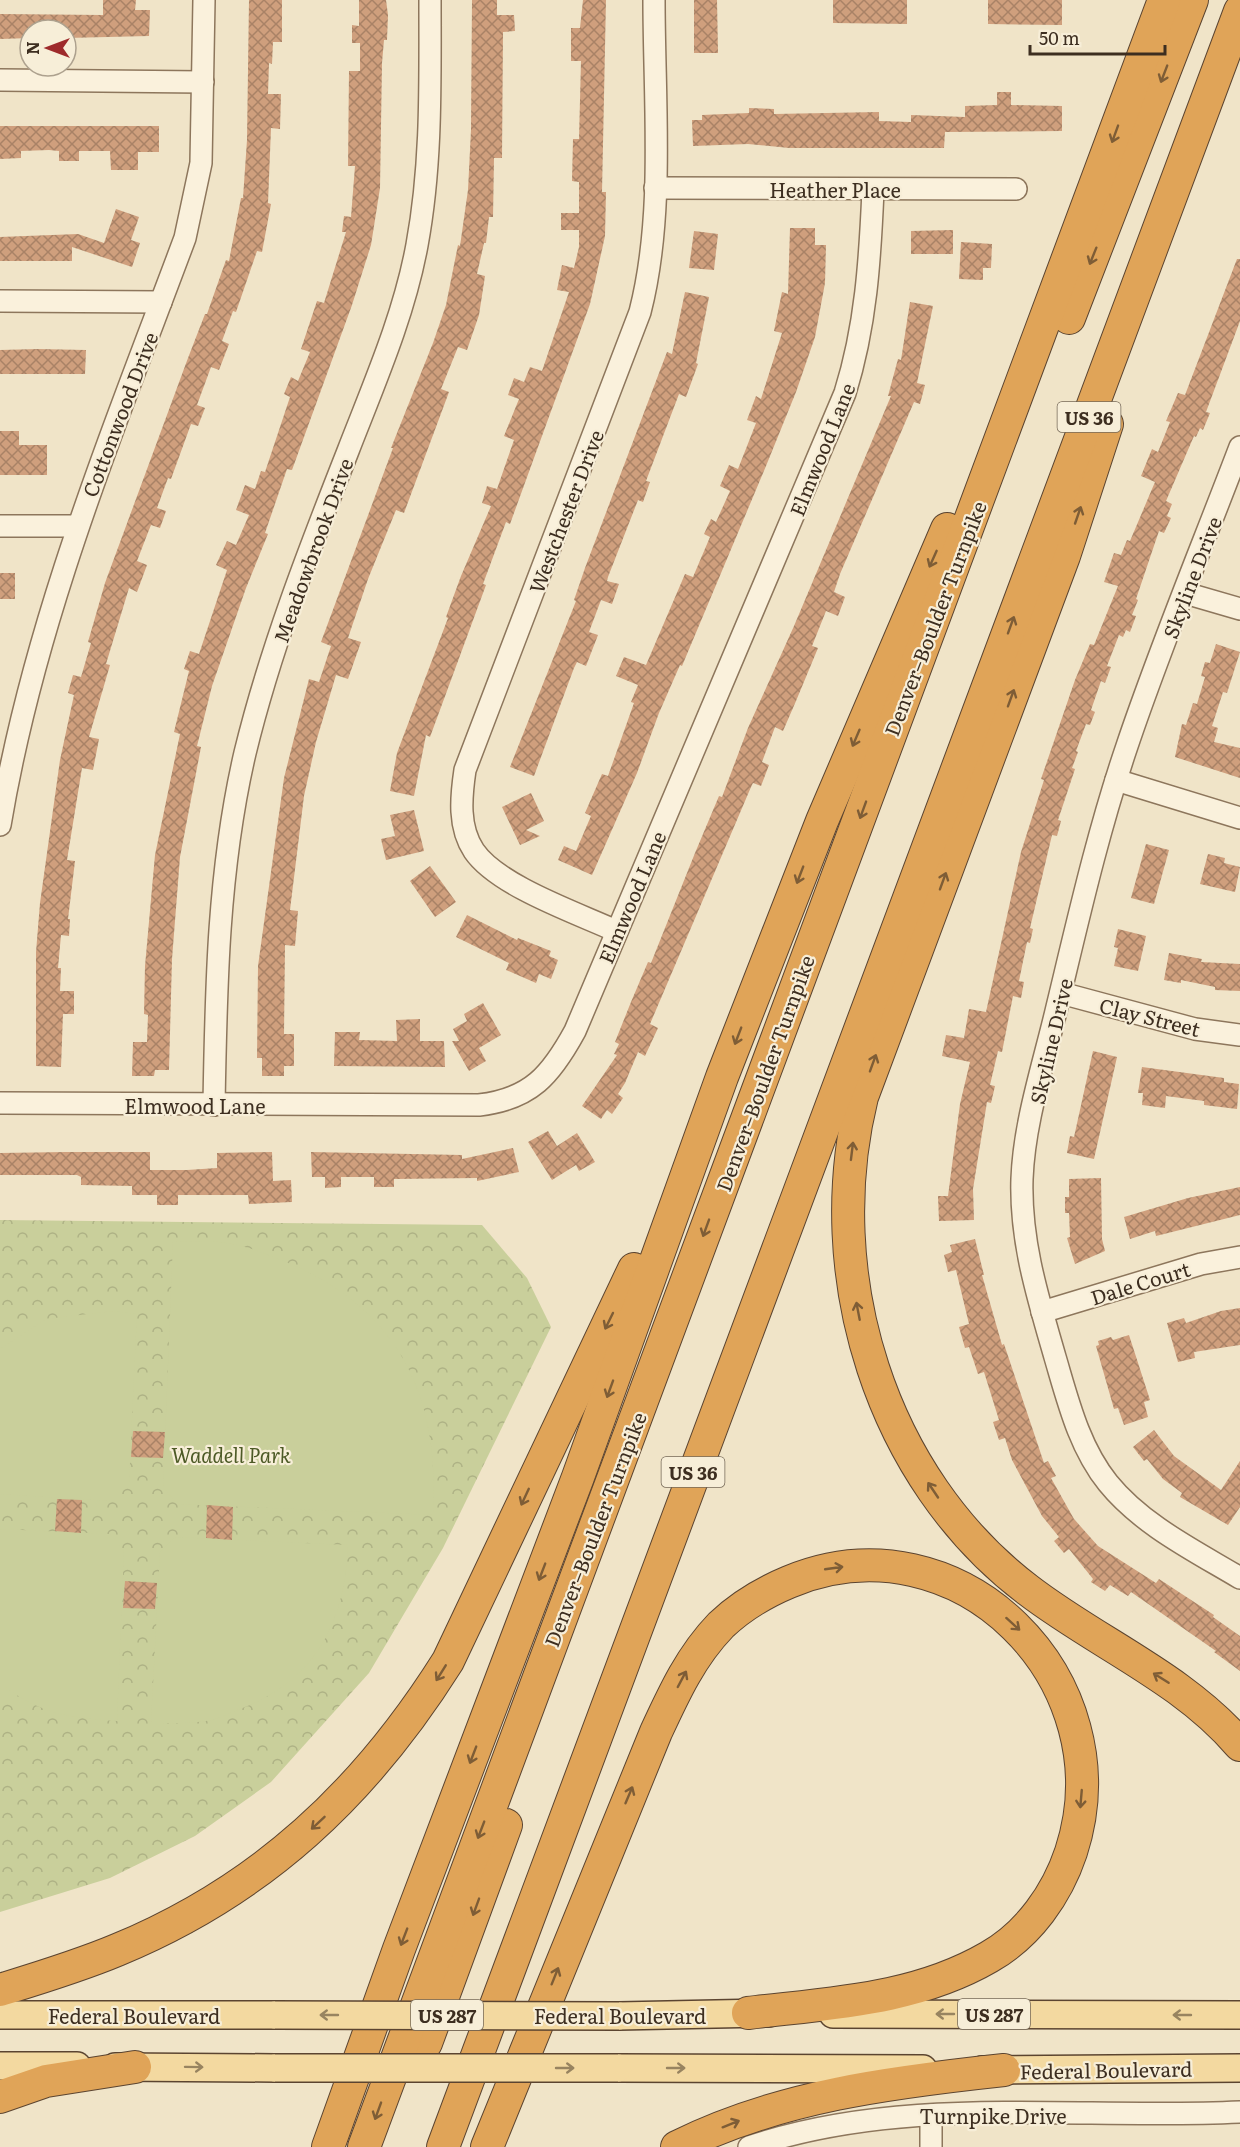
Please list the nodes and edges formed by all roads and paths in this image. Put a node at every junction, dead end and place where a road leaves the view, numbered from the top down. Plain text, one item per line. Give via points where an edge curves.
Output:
1 (204, 0) edge
2 (430, 0) edge
3 (654, 0) edge
4 (1164, 0) edge
5 (1192, 0) edge
6 (1235, 24) edge
7 (0, 80) edge
8 (203, 82) junction
9 (655, 188) junction
10 (1016, 189) dead end
11 (873, 190) junction
12 (1091, 198) junction
13 (0, 301) edge
14 (161, 302) junction
15 (1240, 447) edge
16 (0, 526) edge
17 (77, 526) junction
18 (1185, 593) junction
19 (1240, 609) edge
20 (891, 735) junction
21 (7, 753) edge
22 (1116, 780) junction
23 (946, 797) junction
24 (1240, 818) edge
25 (0, 825) edge
26 (616, 931) junction
27 (1061, 993) junction
28 (1240, 1035) edge
29 (722, 1077) junction
30 (0, 1104) edge
31 (214, 1106) junction
32 (1240, 1257) edge
33 (1042, 1312) junction
34 (664, 1342) junction
35 (1240, 1578) edge
36 (1240, 1744) edge
37 (0, 1990) edge
38 (748, 2013) junction
39 (0, 2015) edge
40 (1240, 2015) edge
41 (0, 2066) edge
42 (135, 2067) junction
43 (1240, 2068) edge
44 (1004, 2070) junction
45 (0, 2097) edge
46 (1240, 2112) edge
47 (931, 2115) junction
48 (328, 2147) edge
49 (364, 2147) edge
50 (388, 2147) edge
51 (423, 2147) edge
52 (442, 2147) edge
53 (487, 2147) edge
54 (677, 2147) edge
55 (749, 2147) edge
56 (931, 2147) edge

1 - 8 street, Cottonwood Drive
2 - 31 street, Meadowbrook Drive via 428,160 417,246 384,359 292,599 265,682 234,807 219,925
3 - 9 street, Westchester Drive
4 -> 12 highway, Denver–Boulder Turnpike
5 -> 20 highway via 999,492
23 -> 6 highway, US 36
36 -> 6 highway via 1195,1701 1027,1590 997,1565 945,1506 914,1460 873,1369 856,1298 848,1209 853,1142 867,1080 1082,505
7 - 8 street
8 - 14 street, Cottonwood Drive via 203,132 196,196
9 - 11 street, Heather Place
9 - 26 street, Westchester Drive via 652,252 640,312 465,770 462,790 466,832 473,850 489,868
10 - 11 street, Heather Place
11 - 26 street, Elmwood Lane via 870,272 863,325 845,393
12 - 20 highway, Denver–Boulder Turnpike
12 -> 29 highway via 854,744
13 - 14 street
14 - 17 street, Cottonwood Drive
15 - 18 street, Skyline Drive
16 - 17 street
17 - 21 street, Cottonwood Drive
18 - 19 street
18 - 22 street, Skyline Drive
20 -> 34 highway, Denver–Boulder Turnpike
21 - 25 street, Cottonwood Drive
22 - 24 street
22 - 27 street, Skyline Drive
23 - 51 highway via 765,1232
23 - 52 highway, US 36
26 - 31 street, Elmwood Lane via 560,1058 540,1082 510,1099 479,1105
27 - 28 street, Clay Street via 1195,1029
27 - 33 street, Skyline Drive via 1022,1177 1027,1257
29 -> 37 highway via 448,1661 386,1750 306,1834 247,1879 119,1950
29 -> 48 highway via 578,1477
30 - 31 street, Elmwood Lane
32 - 33 street, Dale Court via 1201,1264
33 - 35 street, Skyline Drive via 1080,1435 1109,1485 1168,1535
34 -> 49 highway, Denver–Boulder Turnpike
34 -> 50 highway via 575,1628
38 -> 39 main road, Federal Boulevard / US 287, bridge
40 -> 38 main road, Federal Boulevard / US 287
53 -> 38 highway via 656,1732 682,1677 714,1633 735,1613 771,1590 804,1575 833,1568 896,1566 966,1589 1024,1635 1043,1658 1074,1721 1080,1747 1082,1801 1075,1838 1055,1890 1021,1933 992,1955 940,1981 893,1995
41 - 42 main road, Federal Boulevard
42 -> 44 main road, Federal Boulevard, bridge
42 - 45 highway via 46,2081
43 - 44 main road, Federal Boulevard
54 -> 44 highway via 739,2120 824,2096 903,2081
46 - 47 street, Turnpike Drive
47 - 55 street, Turnpike Drive via 832,2124
47 - 56 street

